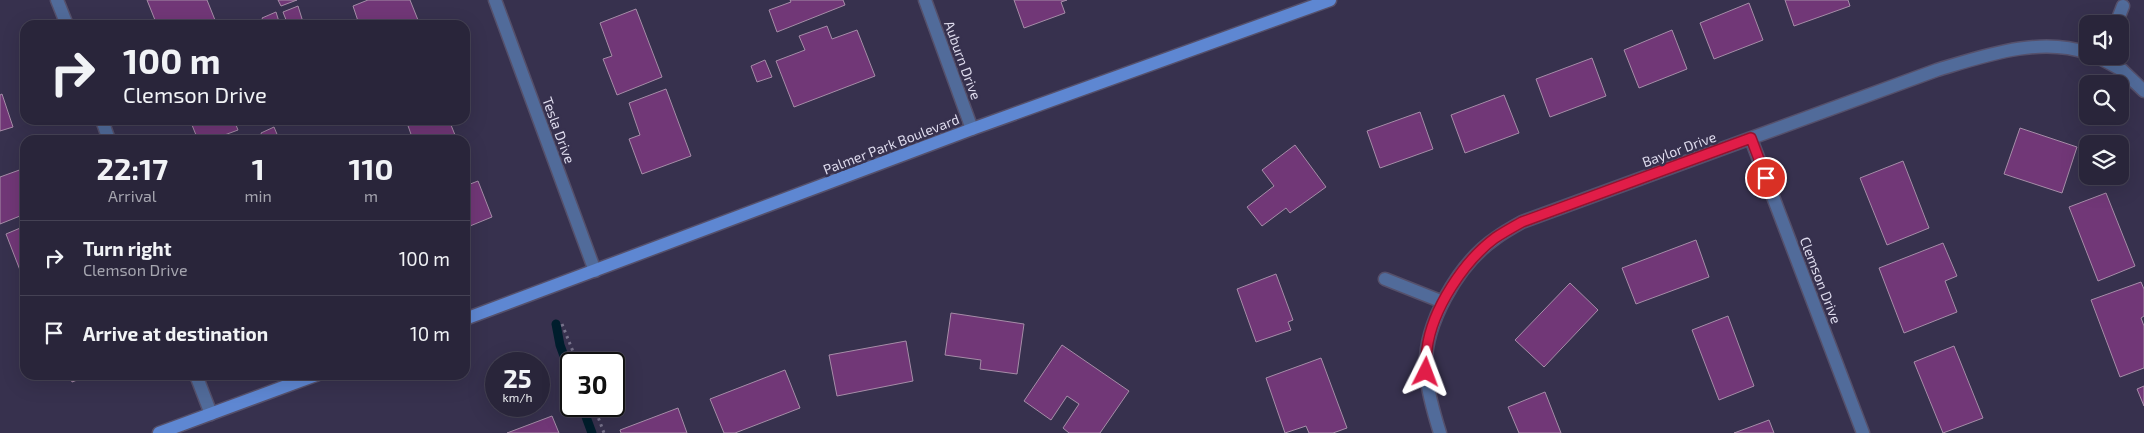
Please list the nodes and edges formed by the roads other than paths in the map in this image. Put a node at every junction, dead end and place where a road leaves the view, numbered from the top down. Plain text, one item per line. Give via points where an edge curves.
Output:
1 (57, 0) edge
2 (495, 0) edge
3 (925, 0) edge
4 (1330, 0) edge
5 (2123, 6) dead end
6 (2120, 15) edge
7 (65, 20) edge
8 (2079, 52) edge
9 (2114, 65) edge
10 (2144, 90) edge
11 (972, 130) junction
12 (1751, 138) junction
13 (595, 271) junction
14 (1384, 279) dead end
15 (1443, 302) junction
16 (470, 317) edge
17 (198, 380) edge
18 (303, 380) edge
19 (211, 414) junction
20 (159, 433) edge
21 (1440, 433) edge
22 (1863, 433) edge

1 - 7 street
2 - 13 street, Tesla Drive
3 - 11 street, Auburn Drive
4 - 11 main road, Palmer Park Boulevard
5 - 6 street
8 - 12 street, Baylor Drive via 2022,48 1983,56
9 - 10 street
11 - 13 main road, Palmer Park Boulevard
12 - 15 street, Baylor Drive via 1522,222 1495,238 1471,260
12 - 22 street, Clemson Drive
13 - 16 main road, Palmer Park Boulevard
14 - 15 street
15 - 21 street, Baylor Drive via 1427,348 1426,372
17 - 19 street
18 - 19 main road
19 - 20 main road

